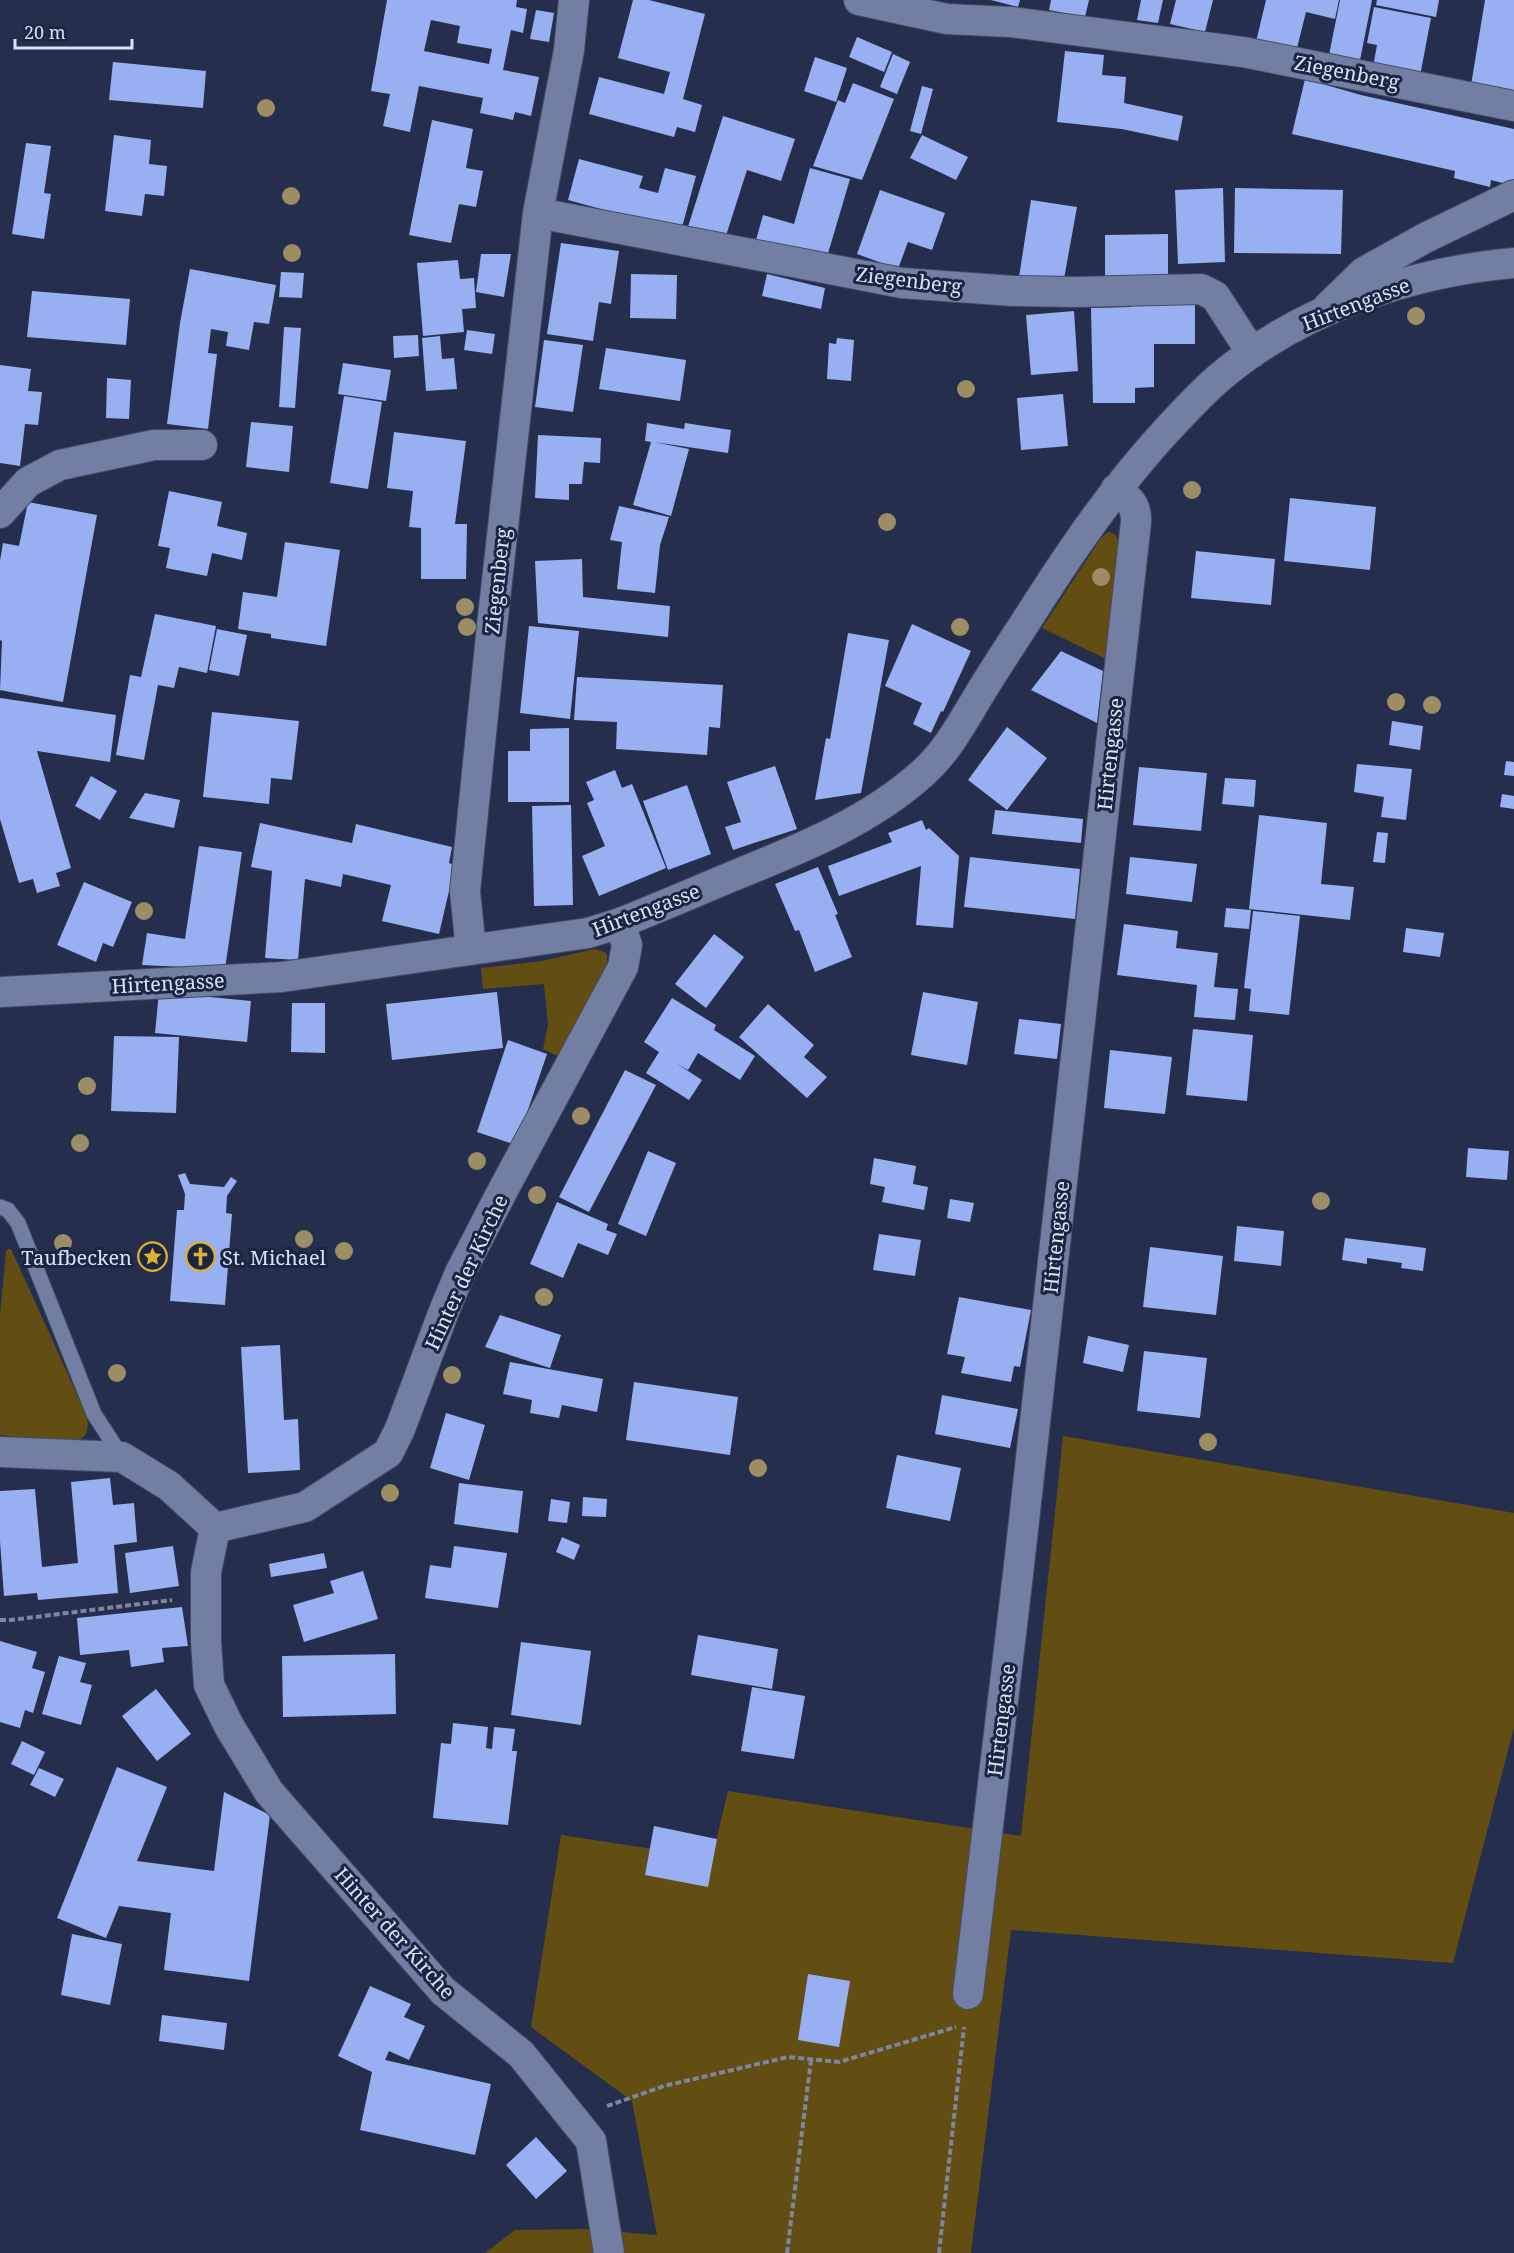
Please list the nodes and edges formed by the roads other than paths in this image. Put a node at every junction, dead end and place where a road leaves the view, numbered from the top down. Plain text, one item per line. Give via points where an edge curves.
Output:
1 (574, 0) edge
2 (596, 0) edge
3 (859, 0) edge
4 (569, 50) junction
5 (1514, 105) edge
6 (1514, 195) edge
7 (538, 213) junction
8 (1514, 263) edge
9 (1323, 313) junction
10 (1252, 353) junction
11 (202, 445) dead end
12 (1116, 489) junction
13 (0, 513) edge
14 (620, 923) junction
15 (471, 950) junction
16 (0, 992) edge
17 (0, 1207) edge
18 (0, 1452) edge
19 (122, 1457) junction
20 (215, 1528) junction
21 (968, 1994) dead end
22 (609, 2253) edge

1 - 4 street, Ziegenberg
2 - 4 street, Ziegenberg
3 - 5 street, Ziegenberg via 947,19 1011,22 1243,52
4 - 7 street, Ziegenberg
6 - 9 street via 1364,272
7 - 10 street, Ziegenberg via 902,283 1034,291 1201,289 1215,296
7 - 15 street, Ziegenberg via 465,885
8 - 9 street, Hirtengasse via 1428,278
9 - 10 street, Hirtengasse
10 - 12 street, Hirtengasse via 1194,401
11 - 13 street via 154,445 60,465 28,482
12 - 14 street, Hirtengasse via 1073,547 963,721 925,772 869,813 820,838
12 - 21 street, Hirtengasse via 1134,504 1136,522
14 - 15 street, Hirtengasse via 588,933
14 - 20 street, Hinter der Kirche via 627,945 623,967 460,1273 388,1453 305,1507
15 - 16 street, Hirtengasse via 276,978
17 - 19 lane via 8,1210 18,1223 94,1414
18 - 19 street
19 - 20 street via 169,1486
20 - 22 street, Hinter der Kirche via 206,1572 209,1685 229,1726 269,1792 443,1991 521,2054 591,2141

